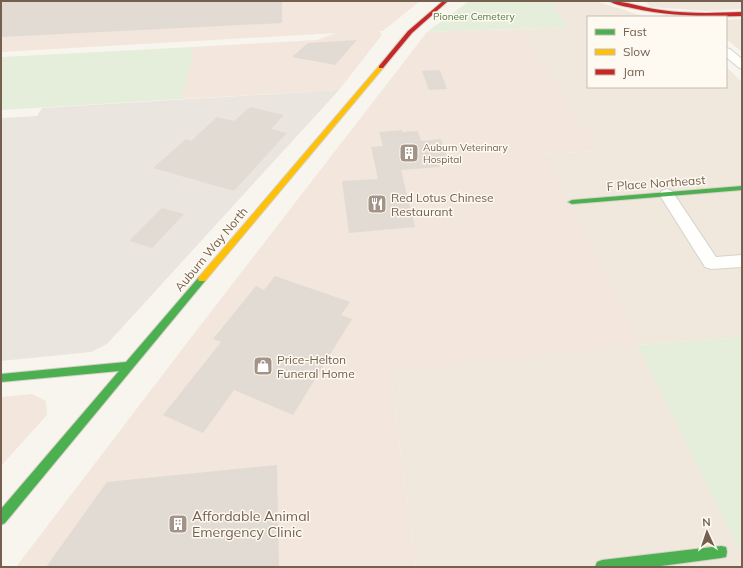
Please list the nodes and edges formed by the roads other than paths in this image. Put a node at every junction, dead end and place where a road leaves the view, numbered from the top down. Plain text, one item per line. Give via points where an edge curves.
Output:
1 (446, 1) edge
2 (612, 1) edge
3 (742, 14) edge
4 (680, 16) edge
5 (705, 16) edge
6 (727, 52) edge
7 (742, 65) edge
8 (742, 188) edge
9 (667, 194) junction
10 (572, 202) dead end
11 (742, 261) edge
12 (129, 366) junction
13 (1, 378) edge
14 (1, 519) edge
15 (720, 552) dead end
16 (602, 567) edge

1 - 12 main road, Auburn Way North via 410,32
2 - 4 main road
3 - 5 main road
6 - 7 street
8 - 9 main road, F Place Northeast
9 - 10 main road, F Place Northeast
9 - 11 street via 711,263
12 - 13 main road
12 - 14 main road, Auburn Way North
15 - 16 main road

